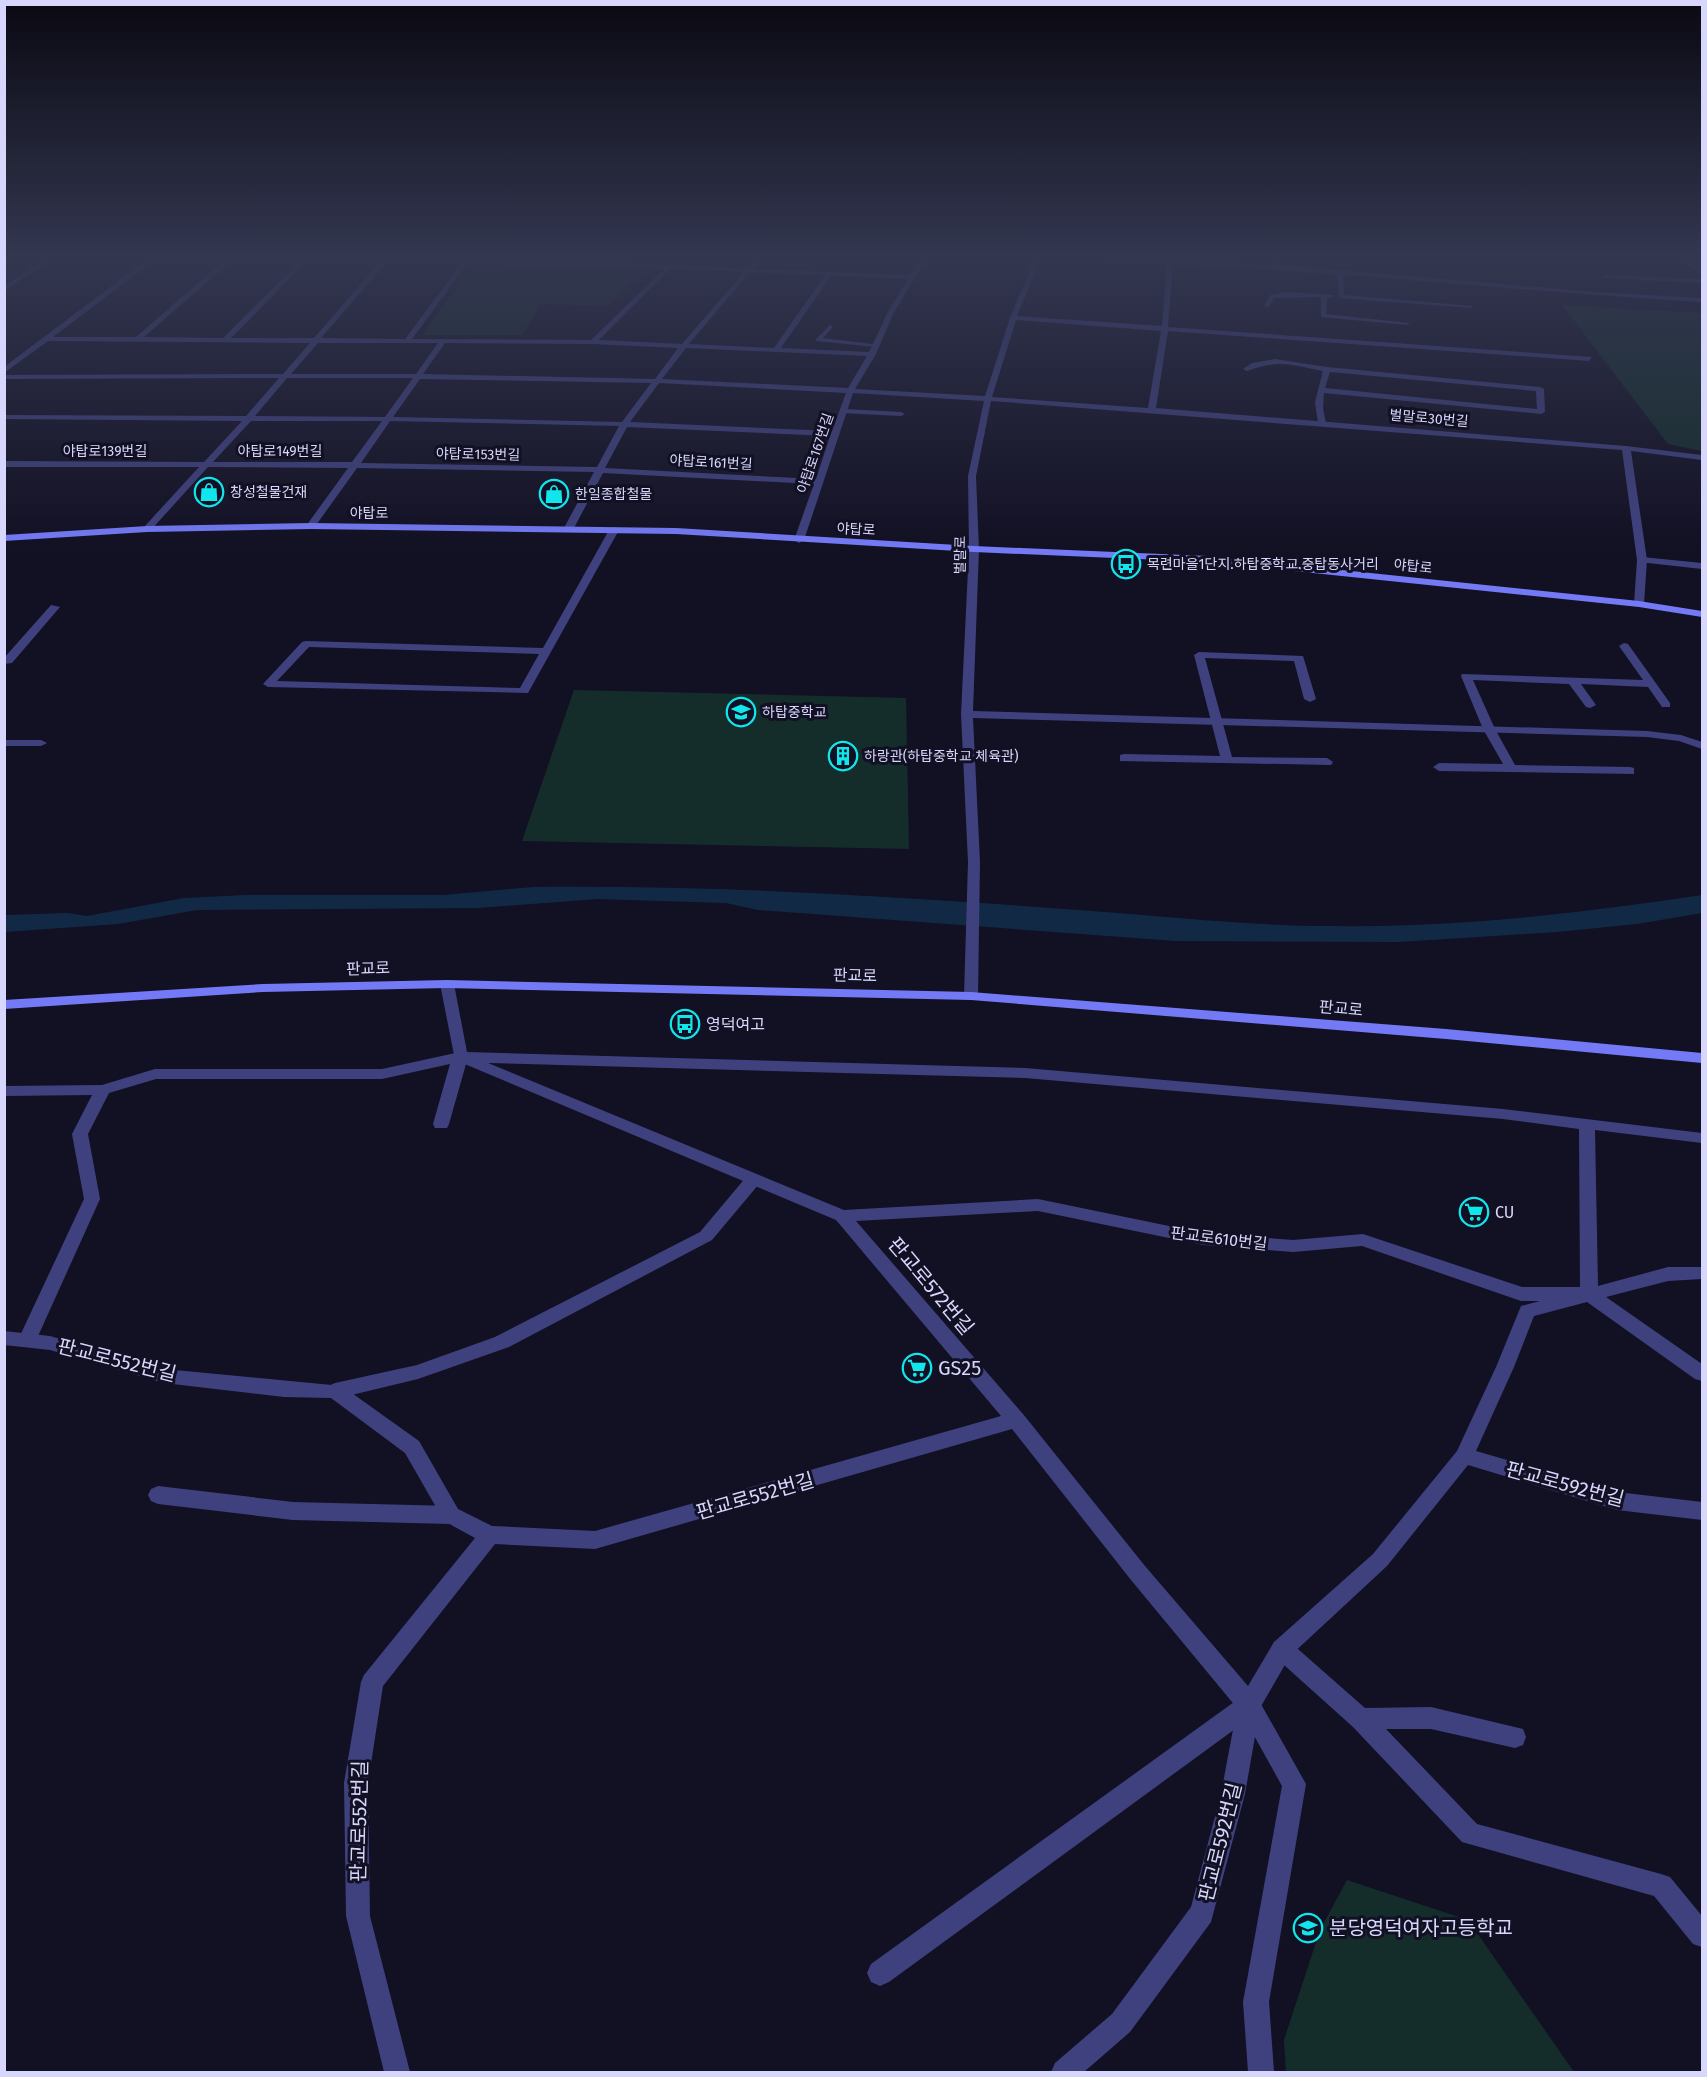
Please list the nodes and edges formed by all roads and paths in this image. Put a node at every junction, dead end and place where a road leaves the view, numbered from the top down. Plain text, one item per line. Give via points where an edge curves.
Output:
1 (25, 355) edge
2 (303, 355) edge
3 (433, 355) edge
4 (676, 355) edge
5 (871, 355) edge
6 (1002, 355) edge
7 (1161, 355) edge
8 (1535, 355) edge
9 (1589, 359) dead end
10 (1247, 369) dead end
11 (1327, 369) junction
12 (4, 371) edge
13 (4, 377) edge
14 (284, 377) junction
15 (416, 377) junction
16 (656, 381) junction
17 (1321, 390) junction
18 (850, 391) junction
19 (988, 399) junction
20 (1152, 410) junction
21 (844, 411) junction
22 (901, 414) dead end
23 (4, 417) edge
24 (248, 419) junction
25 (387, 419) junction
26 (1322, 423) junction
27 (624, 424) junction
28 (836, 434) junction
29 (1626, 448) junction
30 (1702, 457) edge
31 (4, 465) edge
32 (205, 465) junction
33 (355, 465) junction
34 (600, 470) junction
35 (820, 482) junction
36 (311, 526) junction
37 (569, 528) junction
38 (147, 529) junction
39 (614, 530) junction
40 (4, 538) edge
41 (799, 540) junction
42 (974, 549) junction
43 (1642, 560) junction
44 (1702, 566) edge
45 (1639, 604) junction
46 (55, 607) dead end
47 (1702, 614) edge
48 (1624, 646) dead end
49 (548, 651) junction
50 (4, 661) edge
51 (1573, 681) junction
52 (1651, 684) junction
53 (1310, 699) dead end
54 (1590, 705) dead end
55 (1666, 705) dead end
56 (968, 714) junction
57 (1216, 721) junction
58 (1490, 729) junction
59 (4, 743) edge
60 (41, 743) dead end
61 (1702, 746) edge
62 (1124, 758) dead end
63 (1227, 760) junction
64 (1327, 762) dead end
65 (1439, 767) dead end
66 (1511, 768) junction
67 (1630, 771) dead end
68 (447, 984) junction
69 (971, 996) junction
70 (4, 1005) edge
71 (460, 1057) junction
72 (1702, 1058) edge
73 (103, 1090) junction
74 (4, 1091) edge
75 (441, 1124) dead end
76 (1587, 1124) junction
77 (1702, 1138) edge
78 (753, 1180) junction
79 (842, 1216) junction
80 (1702, 1274) edge
81 (1589, 1294) junction
82 (4, 1338) edge
83 (27, 1340) junction
84 (1702, 1374) edge
85 (335, 1391) junction
86 (1016, 1420) junction
87 (1464, 1456) junction
88 (158, 1495) dead end
89 (1702, 1511) edge
90 (451, 1515) junction
91 (490, 1535) junction
92 (1282, 1649) junction
93 (1249, 1705) junction
94 (1361, 1719) junction
95 (1515, 1737) dead end
96 (1702, 1935) edge
97 (880, 1973) dead end
98 (397, 2073) edge
99 (1064, 2073) edge
100 (1261, 2073) edge

1 - 12 street
2 - 14 street, 야탑로149번길
3 - 15 street
4 - 16 street
5 - 18 street, 야탑로167번길
6 - 19 street, 벌말로
7 - 20 street
8 - 9 street
10 - 11 street via 1258,362 1277,362
11 - 17 street
11 - 17 street via 1540,389 1541,412
13 - 14 street, 벌말로30번길
14 - 15 street, 벌말로30번길
14 - 24 street, 야탑로149번길
15 - 16 street, 벌말로30번길
15 - 25 street
16 - 18 street, 벌말로30번길
16 - 27 street
17 - 26 street via 1317,406
18 - 19 street, 벌말로30번길
18 - 21 street, 야탑로167번길
19 - 20 street, 벌말로30번길
19 - 42 street, 벌말로 via 972,476
20 - 26 street, 벌말로30번길
21 - 22 street
21 - 28 street, 야탑로167번길
23 - 24 street, 야탑로139번길
24 - 25 street, 야탑로149번길
24 - 32 street, 야탑로149번길
25 - 27 street, 야탑로153번길
25 - 33 street
26 - 29 street, 벌말로30번길
27 - 28 street
27 - 34 street
28 - 35 street, 야탑로167번길
29 - 30 street, 벌말로30번길
29 - 43 street
31 - 32 street, 야탑로139번길
32 - 33 street, 야탑로149번길
32 - 38 street, 야탑로149번길
33 - 34 street, 야탑로153번길
33 - 36 street
34 - 35 street, 야탑로161번길
34 - 37 street
35 - 41 street, 야탑로167번길
36 - 37 street, 야탑로
36 - 38 street, 야탑로
37 - 39 street, 야탑로
38 - 40 street, 야탑로
39 - 41 street, 야탑로
39 - 49 street
41 - 42 street, 야탑로
42 - 45 street, 야탑로 via 1208,559
42 - 56 street, 벌말로
43 - 44 street
43 - 45 street
45 - 47 street, 야탑로
46 - 50 street
48 - 52 street
49 - 49 street via 524,691 268,684 306,644
51 - 52 street
51 - 54 street
51 - 58 street via 1466,676
52 - 55 street
53 - 57 street via 1299,658 1199,655
56 - 57 street
56 - 69 street, 벌말로 via 974,862
57 - 58 street
57 - 63 street
58 - 61 street via 1647,734 1681,738
58 - 66 street
59 - 60 street
62 - 63 street
63 - 64 street
65 - 66 street
66 - 67 street
68 - 69 street, 판교로
68 - 70 street, 판교로 via 263,988
68 - 71 street
69 - 72 street, 판교로
71 - 73 street via 382,1074 155,1074
71 - 75 street
71 - 76 street via 1025,1073
71 - 78 street, 판교로572번길
73 - 74 street
73 - 83 street via 80,1134 92,1199
76 - 77 street
76 - 81 street
78 - 79 street, 판교로572번길
78 - 85 street, 판교로552번길 via 706,1236 502,1342 418,1372
79 - 81 street, 판교로610번길 via 1038,1205 1203,1239 1293,1246 1363,1240 1521,1294
79 - 86 street, 판교로572번길
80 - 81 street, 판교로610번길 via 1668,1274
81 - 84 street
81 - 87 street, 판교로610번길 via 1527,1311
82 - 83 street, 판교로552번길
83 - 85 street, 판교로552번길 via 164,1376
85 - 90 street via 412,1447
86 - 91 street, 판교로552번길 via 595,1540
86 - 93 street, 판교로572번길
87 - 89 street, 판교로592번길 via 1617,1501
87 - 92 street, 판교로610번길 via 1380,1560
88 - 90 street via 293,1511
90 - 91 street, 판교로552번길
91 - 98 street, 판교로552번길 via 372,1682 356,1783 358,1916
92 - 93 street, 판교로610번길
92 - 94 street
93 - 97 street
93 - 99 street, 판교로592번길 via 1233,1794 1202,1913 1121,2023
93 - 100 street, 판교로572번길 via 1294,1784 1256,2002
94 - 95 street via 1431,1718
94 - 96 street via 1470,1834 1661,1886

